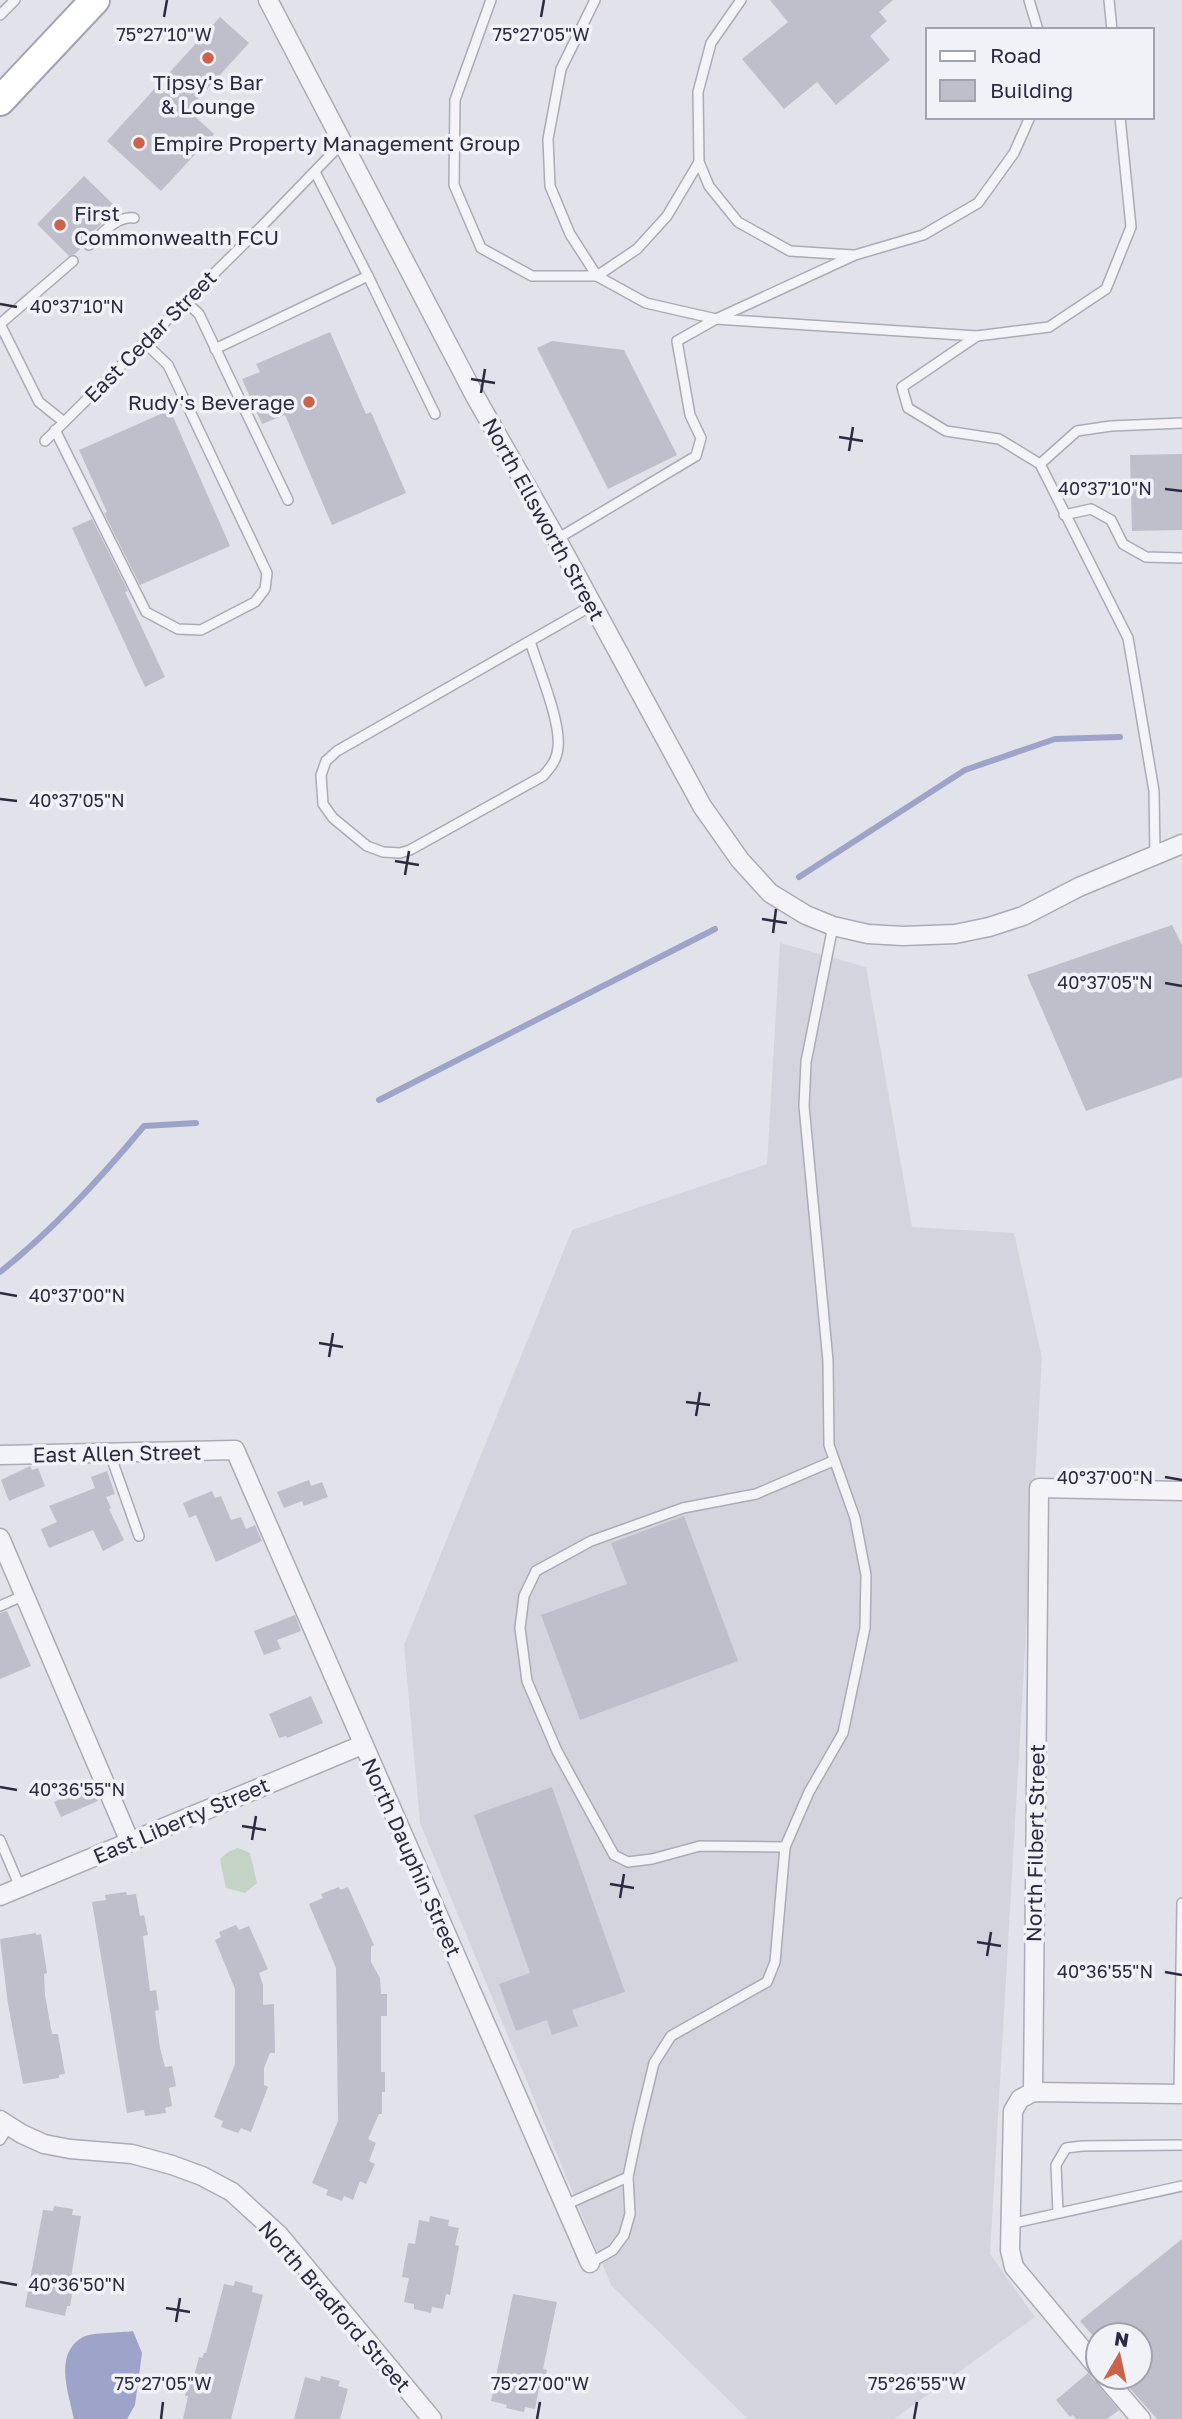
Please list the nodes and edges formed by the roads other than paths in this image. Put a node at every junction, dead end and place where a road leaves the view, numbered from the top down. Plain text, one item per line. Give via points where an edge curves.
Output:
1 (15, 0) edge
2 (95, 0) edge
3 (268, 0) edge
4 (491, 0) edge
5 (595, 0) edge
6 (740, 0) edge
7 (1030, 0) edge
8 (1109, 0) edge
9 (0, 15) edge
10 (1037, 28) edge
11 (1112, 28) edge
12 (0, 101) edge
13 (1029, 119) edge
14 (1120, 119) edge
15 (344, 142) junction
16 (699, 162) junction
17 (315, 172) junction
18 (134, 218) dead end
19 (89, 245) dead end
20 (855, 255) junction
21 (73, 261) dead end
22 (368, 276) junction
23 (597, 276) junction
24 (185, 300) junction
25 (716, 319) junction
26 (0, 324) edge
27 (977, 336) junction
28 (144, 342) junction
29 (215, 349) junction
30 (435, 414) dead end
31 (64, 422) junction
32 (1182, 423) edge
33 (55, 430) junction
34 (45, 441) dead end
35 (1040, 464) junction
36 (288, 500) dead end
37 (1064, 515) junction
38 (557, 539) junction
39 (1182, 558) edge
40 (593, 605) junction
41 (530, 641) junction
42 (1182, 844) edge
43 (1155, 855) junction
44 (833, 926) junction
45 (235, 1450) joint
46 (110, 1454) junction
47 (0, 1455) edge
48 (833, 1461) junction
49 (1182, 1491) edge
50 (139, 1536) dead end
51 (0, 1538) edge
52 (24, 1595) junction
53 (0, 1606) edge
54 (362, 1745) junction
55 (0, 1840) edge
56 (130, 1842) junction
57 (785, 1847) junction
58 (20, 1887) junction
59 (0, 1896) edge
60 (1182, 1903) edge
61 (1033, 2092) junction
62 (1180, 2094) edge
63 (3, 2128) edge
64 (1182, 2146) edge
65 (628, 2177) junction
66 (1182, 2186) edge
67 (565, 2205) junction
68 (1058, 2213) junction
69 (1010, 2224) junction
70 (590, 2263) joint
71 (1084, 2351) edge
72 (1117, 2391) edge
73 (432, 2419) edge
74 (1140, 2419) edge

1 - 9 lane
2 - 12 main road
3 - 15 street, North Ellsworth Street
4 - 23 lane via 455,100 454,186 481,248 532,276
5 - 23 lane via 561,69 548,139 550,186 570,234
6 - 16 lane via 711,43 698,92
7 - 10 lane
8 - 11 lane
13 - 20 lane via 1014,153 978,203 923,235
14 - 27 lane via 1131,227 1106,289 1049,327
15 - 17 lane, East Cedar Street
15 - 38 street, North Ellsworth Street via 475,396
16 - 20 lane via 709,186 737,222 790,251
16 - 23 lane via 667,216 637,249
17 - 22 lane
17 - 24 lane, East Cedar Street
18 - 19 lane via 117,222
20 - 25 lane
21 - 26 lane
22 - 29 lane
22 - 30 lane
23 - 25 lane via 646,303
24 - 28 lane, East Cedar Street
24 - 29 lane via 199,314
25 - 27 lane
25 - 38 lane via 677,341 690,415 701,438 696,456
26 - 31 lane via 39,402
27 - 35 lane via 902,387 908,408 946,430 999,439
28 - 31 lane, East Cedar Street
28 - 33 lane via 168,365 267,573 265,589 255,602 201,630 178,629 146,611
29 - 36 lane
31 - 33 lane, East Cedar Street
32 - 35 lane via 1077,431
33 - 34 lane, East Cedar Street
35 - 37 lane
37 - 39 lane via 1091,509 1111,520 1123,544 1134,551 1146,557
37 - 43 lane via 1128,638 1154,791
38 - 40 street, North Ellsworth Street
40 - 41 lane
40 - 44 street, North Ellsworth Street via 702,806 731,848 769,893
41 - 41 lane via 337,751 326,761 321,775 323,804 333,818 368,846 400,853 543,776 554,764 558,729
42 - 43 street, North Ellsworth Street
43 - 44 street, North Ellsworth Street via 989,927 903,936
44 - 48 lane via 806,1062 804,1106
45 - 46 street, East Allen Street
45 - 54 street, North Dauphin Street
46 - 47 street, East Allen Street
46 - 50 lane
48 - 57 lane via 855,1518 866,1575 866,1628 843,1733 809,1792
48 - 57 lane via 756,1494 683,1508 591,1541 536,1571 524,1596 520,1628 527,1681 557,1751 614,1855 628,1862 700,1846
49 - 61 street, North Filbert Street via 1039,1488
51 - 52 street
52 - 53 lane
52 - 56 street
54 - 56 street, East Liberty Street
54 - 67 street, North Dauphin Street
55 - 58 lane
56 - 58 street, East Liberty Street
57 - 65 lane via 775,1962 767,1982 671,2036 654,2063
58 - 59 street, East Liberty Street
60 - 62 lane
61 - 62 street
61 - 69 street via 1020,2099 1013,2111
63 - 73 street, North Bradford Street via 44,2144 132,2154 172,2165 232,2192 279,2235
64 - 68 lane via 1066,2148 1056,2165
65 - 67 lane
65 - 70 lane via 630,2214 624,2235 613,2250
66 - 68 lane
67 - 70 street, North Dauphin Street
68 - 69 lane
69 - 71 street via 1010,2250 1017,2272
72 - 74 street

